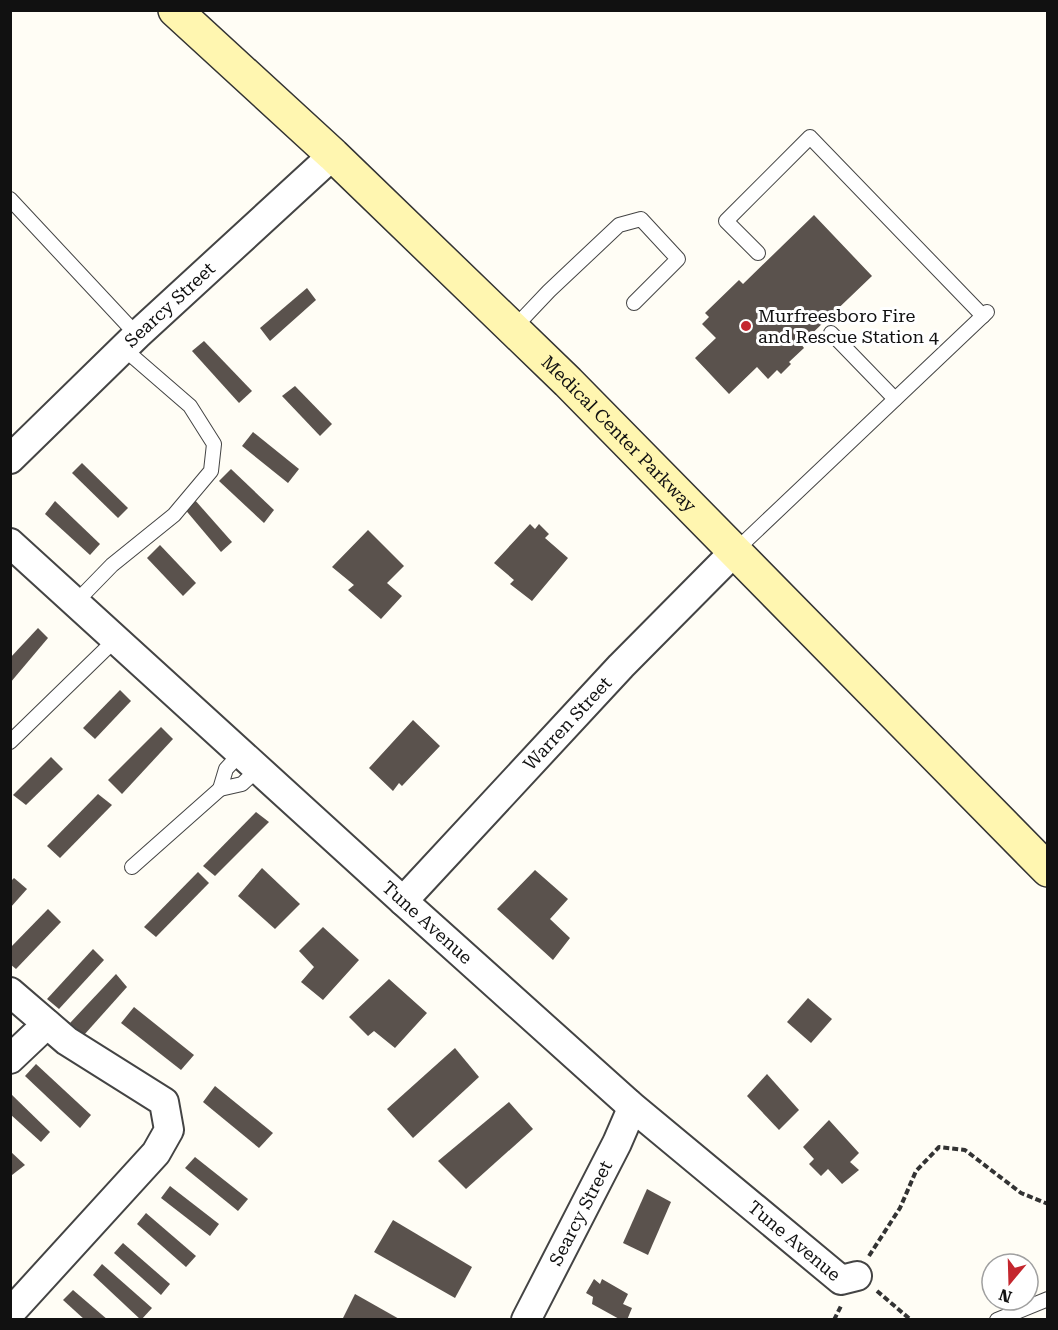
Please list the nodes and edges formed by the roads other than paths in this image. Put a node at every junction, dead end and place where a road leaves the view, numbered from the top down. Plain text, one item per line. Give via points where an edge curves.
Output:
1 (181, 17) edge
2 (333, 155) junction
3 (10, 199) edge
4 (758, 253) dead end
5 (634, 303) dead end
6 (513, 329) junction
7 (831, 333) dead end
8 (130, 342) junction
9 (895, 399) junction
10 (10, 459) edge
11 (10, 543) edge
12 (735, 551) junction
13 (76, 602) junction
14 (116, 639) junction
15 (10, 742) edge
16 (250, 761) junction
17 (220, 789) junction
18 (132, 867) dead end
19 (1047, 870) edge
20 (403, 901) junction
21 (10, 992) edge
22 (47, 1024) junction
23 (10, 1059) edge
24 (629, 1104) junction
25 (857, 1276) road end
26 (1047, 1299) edge
27 (10, 1313) edge
28 (526, 1320) edge
29 (997, 1320) edge

1 - 2 main road, Medical Center Parkway
2 - 6 main road, Medical Center Parkway
2 - 8 street, Searcy Street
3 - 8 lane
4 - 9 lane via 726,221 810,137 985,314
5 - 6 lane via 678,259 641,219 620,225
6 - 12 main road, Medical Center Parkway
7 - 9 lane
8 - 10 street, Searcy Street
8 - 13 lane via 190,406 214,444 211,471 174,515 112,565
9 - 12 lane
11 - 13 street, Tune Avenue
12 - 19 main road, Medical Center Parkway
12 - 20 street, Warren Street via 621,666
13 - 14 street, Tune Avenue
14 - 15 lane
14 - 16 street, Tune Avenue
16 - 17 lane via 226,769
16 - 17 lane via 242,784
16 - 20 street, Tune Avenue
17 - 18 lane
20 - 24 street, Tune Avenue
21 - 22 street
22 - 23 street
22 - 27 street via 67,1041 164,1102 169,1130 156,1153
24 - 25 street, Tune Avenue via 841,1280
24 - 28 street, Searcy Street via 630,1113 617,1143
26 - 29 lane

